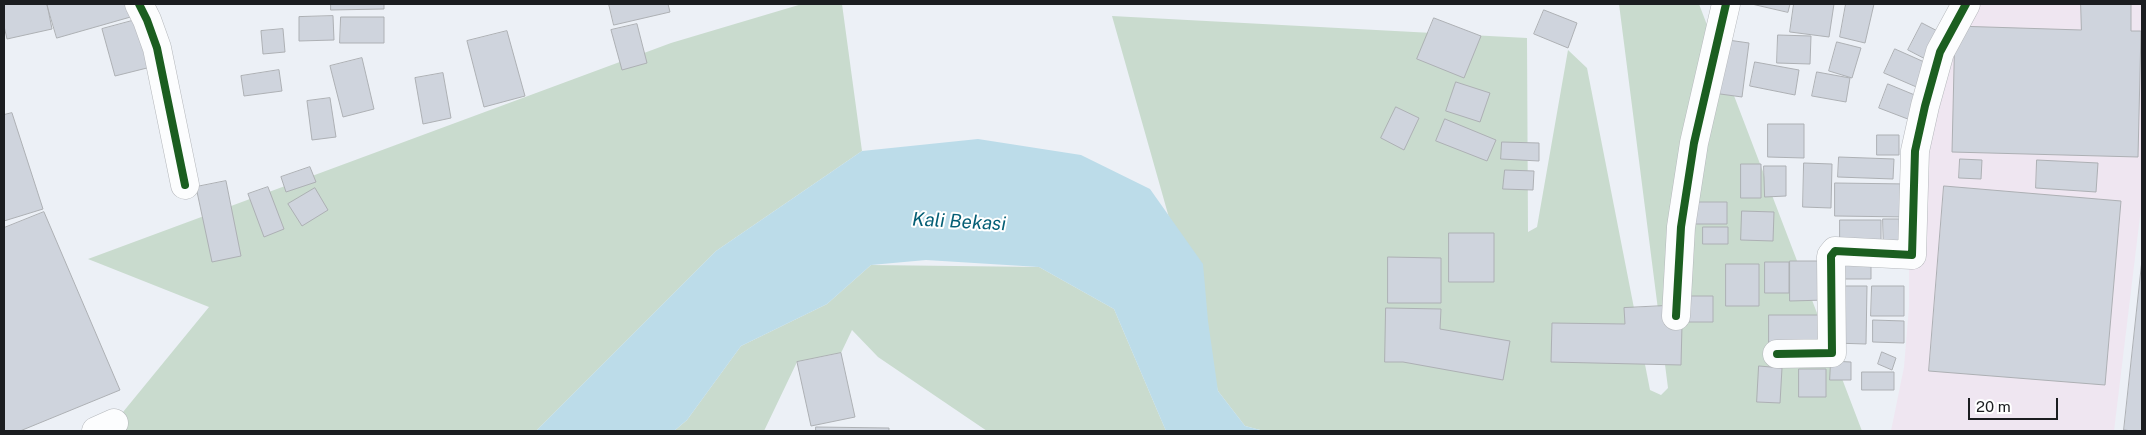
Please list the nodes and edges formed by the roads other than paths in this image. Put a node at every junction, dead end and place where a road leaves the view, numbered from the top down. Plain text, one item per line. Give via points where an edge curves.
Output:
1 (138, 4) edge
2 (1726, 4) edge
3 (1966, 4) edge
4 (185, 185) dead end
5 (1676, 316) dead end
6 (1777, 354) dead end

1 - 4 street via 157,48
2 - 5 street via 1694,143 1681,227
3 - 6 street via 1940,52 1915,151 1912,255 1835,251 1831,256 1832,353

